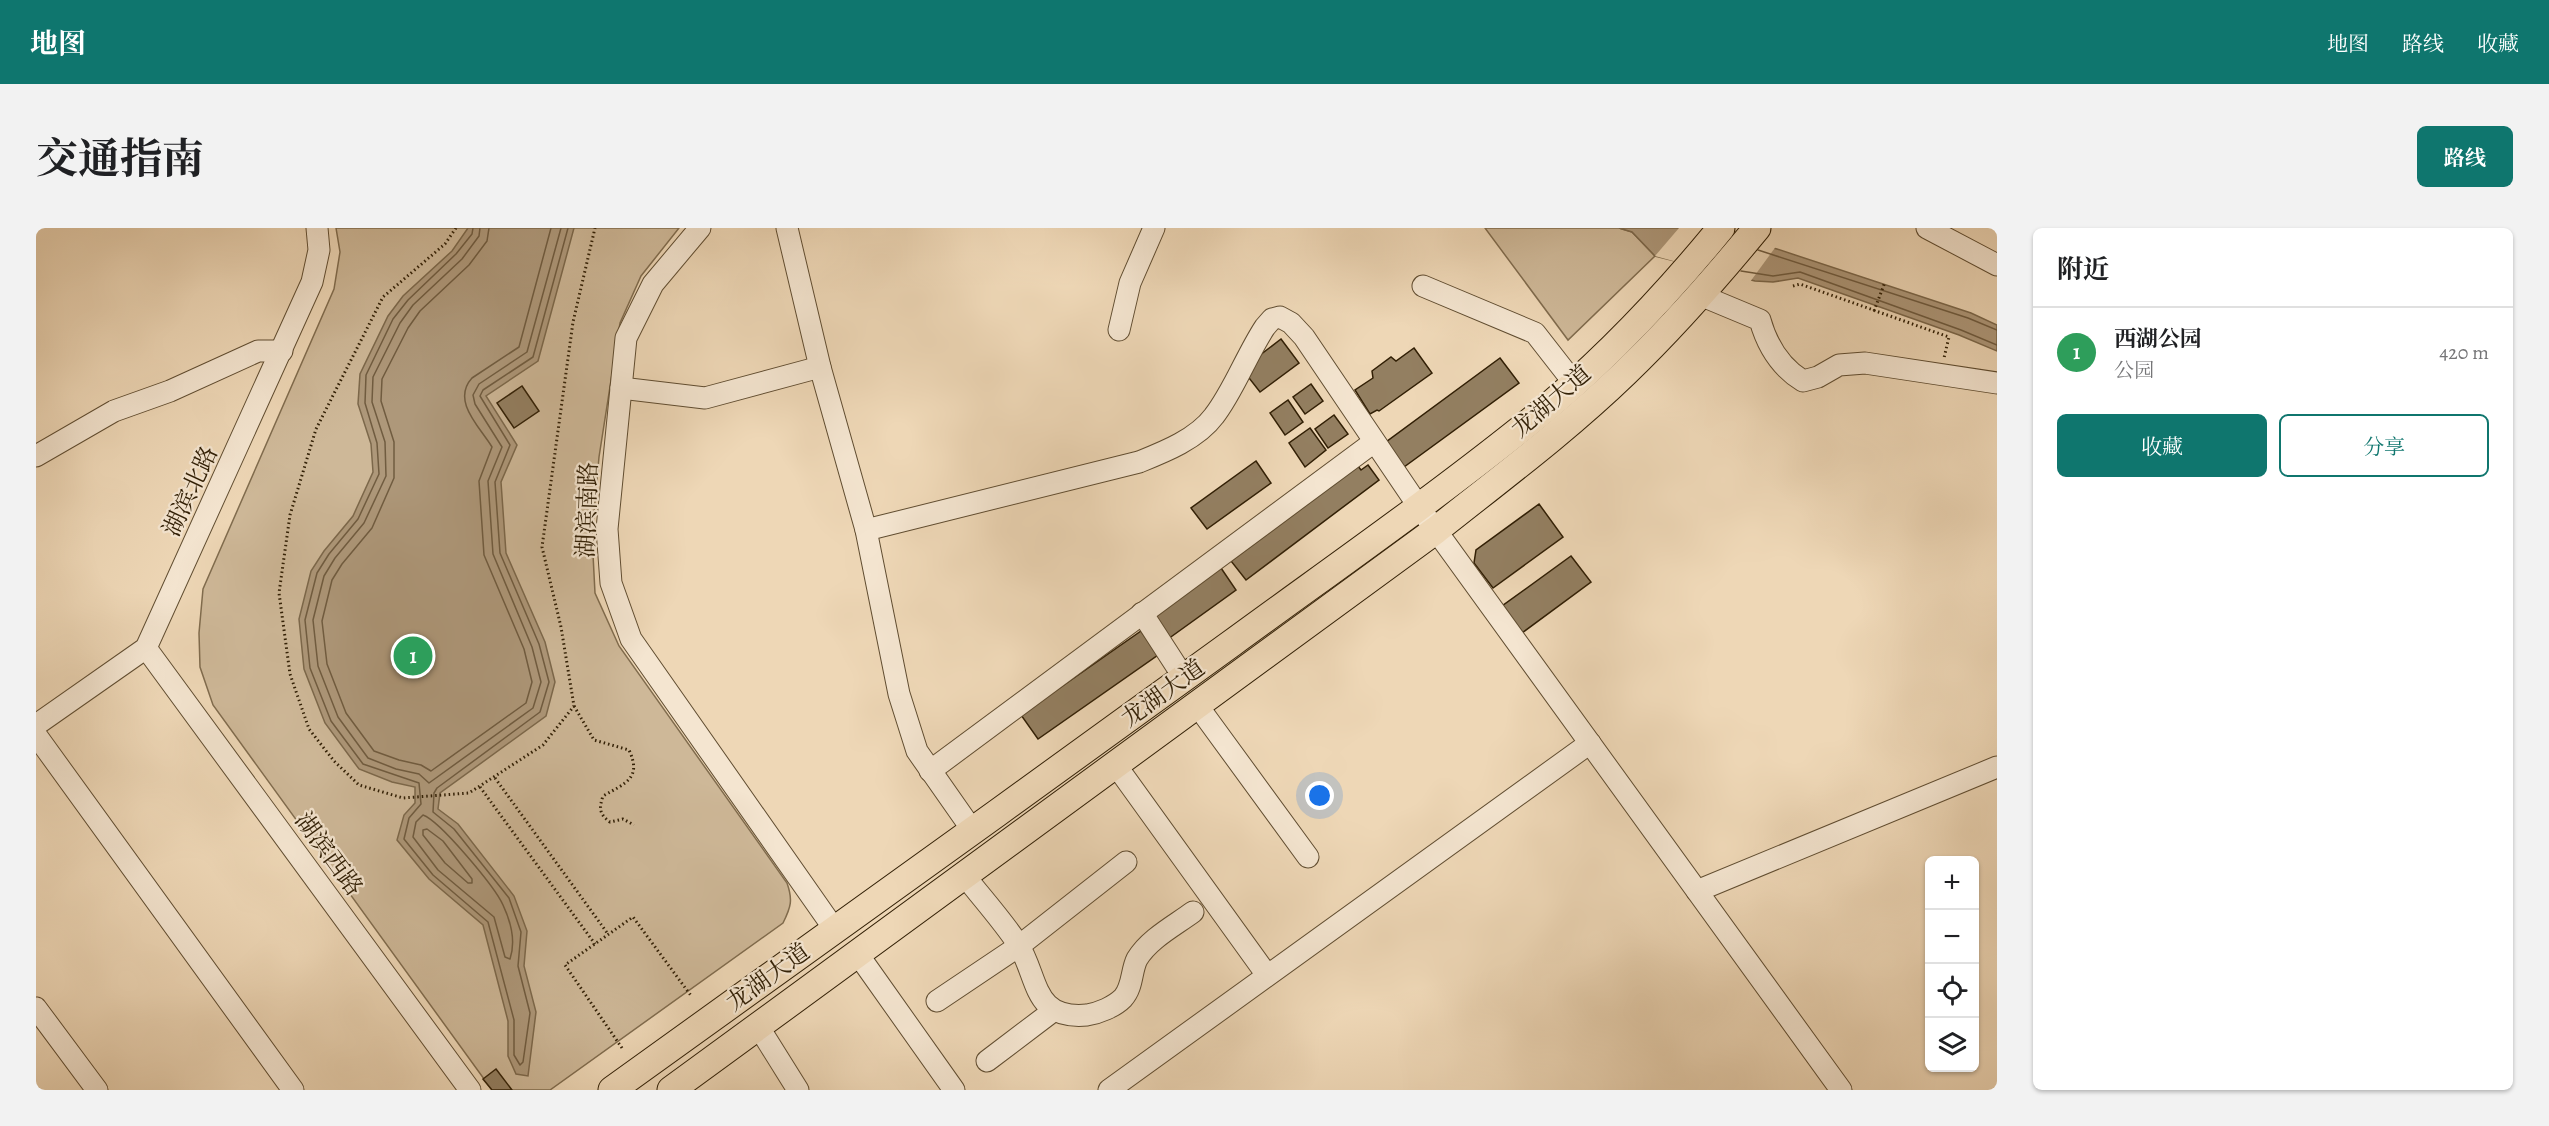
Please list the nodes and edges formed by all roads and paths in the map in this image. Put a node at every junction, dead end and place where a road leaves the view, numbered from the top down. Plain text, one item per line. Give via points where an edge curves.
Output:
1 (317, 228) edge
2 (456, 228) edge
3 (595, 228) edge
4 (700, 228) edge
5 (787, 228) edge
6 (1154, 228) edge
7 (1721, 228) edge
8 (1927, 228) edge
9 (1751, 234) edge
10 (1997, 265) edge
11 (1885, 282) dead end
12 (1423, 286) dead end
13 (1793, 286) dead end
14 (1700, 295) junction
15 (1874, 310) junction
16 (1119, 330) dead end
17 (282, 351) junction
18 (820, 367) junction
19 (1940, 374) junction
20 (1574, 383) junction
21 (1997, 383) edge
22 (621, 388) junction
23 (1374, 442) junction
24 (36, 456) edge
25 (1419, 507) junction
26 (866, 530) junction
27 (1436, 530) junction
28 (1142, 613) junction
29 (146, 648) junction
30 (1184, 678) junction
31 (1197, 705) junction
32 (574, 706) junction
33 (36, 725) edge
34 (36, 735) edge
35 (1590, 743) junction
36 (1115, 764) junction
37 (1997, 767) edge
38 (930, 771) junction
39 (495, 778) junction
40 (480, 787) junction
41 (633, 825) dead end
42 (973, 831) junction
43 (1308, 857) dead end
44 (1126, 862) dead end
45 (964, 875) junction
46 (1697, 891) junction
47 (1193, 912) dead end
48 (835, 930) junction
49 (609, 934) junction
50 (595, 944) junction
51 (1019, 946) junction
52 (857, 953) junction
53 (1268, 975) junction
54 (692, 997) dead end
55 (937, 1000) dead end
56 (36, 1008) edge
57 (1053, 1011) junction
58 (758, 1026) junction
59 (622, 1048) dead end
60 (987, 1061) dead end
61 (97, 1090) edge
62 (293, 1090) edge
63 (470, 1090) edge
64 (612, 1090) edge
65 (671, 1090) edge
66 (798, 1090) edge
67 (954, 1090) edge
68 (1109, 1090) edge
69 (1841, 1090) edge

1 - 17 street, 湖滨北路 via 319,250 312,282
2 - 40 path via 445,244 383,297 316,429 290,516 279,594 290,674 309,729 334,761 359,785 403,798 469,793
3 - 32 path via 573,322 542,548
4 - 22 street, 湖滨南路 via 653,284 626,338
5 - 18 street
6 - 16 street via 1130,283
7 - 20 main road, 龙湖大道 via 1689,267
8 - 10 street
9 - 14 main road, 龙湖大道
11 - 15 path
12 - 20 street via 1535,333
13 - 15 path via 1800,284
14 - 19 street via 1760,320 1766,339 1789,372 1803,381 1839,365 1865,363
14 - 27 main road, 龙湖大道 via 1625,373 1540,449
15 - 19 path via 1949,337
17 - 24 street via 258,351 170,391 114,411
17 - 29 street, 湖滨北路
18 - 22 street via 705,398
18 - 26 street
19 - 21 street
20 - 25 main road, 龙湖大道 via 1524,427
22 - 48 street, 湖滨南路 via 607,529 611,582 631,639
23 - 25 street
23 - 26 street via 1304,337 1280,317 1265,327 1213,417 1164,452 1139,462
23 - 28 street
25 - 27 street
25 - 30 main road, 龙湖大道
26 - 38 street via 899,694 917,751
27 - 31 main road, 龙湖大道
27 - 35 street
28 - 30 street
28 - 38 street
29 - 33 street
29 - 63 street, 湖滨西路
30 - 42 main road, 龙湖大道
31 - 36 main road, 龙湖大道
31 - 43 street
32 - 39 path via 543,745
32 - 41 path via 594,740 629,750 634,761 633,775 603,796 599,807 610,822 623,819
34 - 62 street
35 - 46 street
35 - 53 street
36 - 45 main road, 龙湖大道
36 - 53 street
37 - 46 street
38 - 42 street
39 - 40 path
39 - 49 path
40 - 50 path
42 - 48 main road, 龙湖大道
44 - 51 street
45 - 51 street
45 - 52 main road, 龙湖大道
46 - 69 street
47 - 57 street via 1144,948 1124,997 1099,1013 1076,1016
48 - 64 main road, 龙湖大道
49 - 50 path
49 - 54 path via 633,917
50 - 59 path via 565,965
51 - 55 street
51 - 57 street via 1041,998
52 - 58 main road, 龙湖大道
52 - 67 street
53 - 68 street
56 - 61 street
57 - 60 street
58 - 65 main road, 龙湖大道
58 - 66 street

